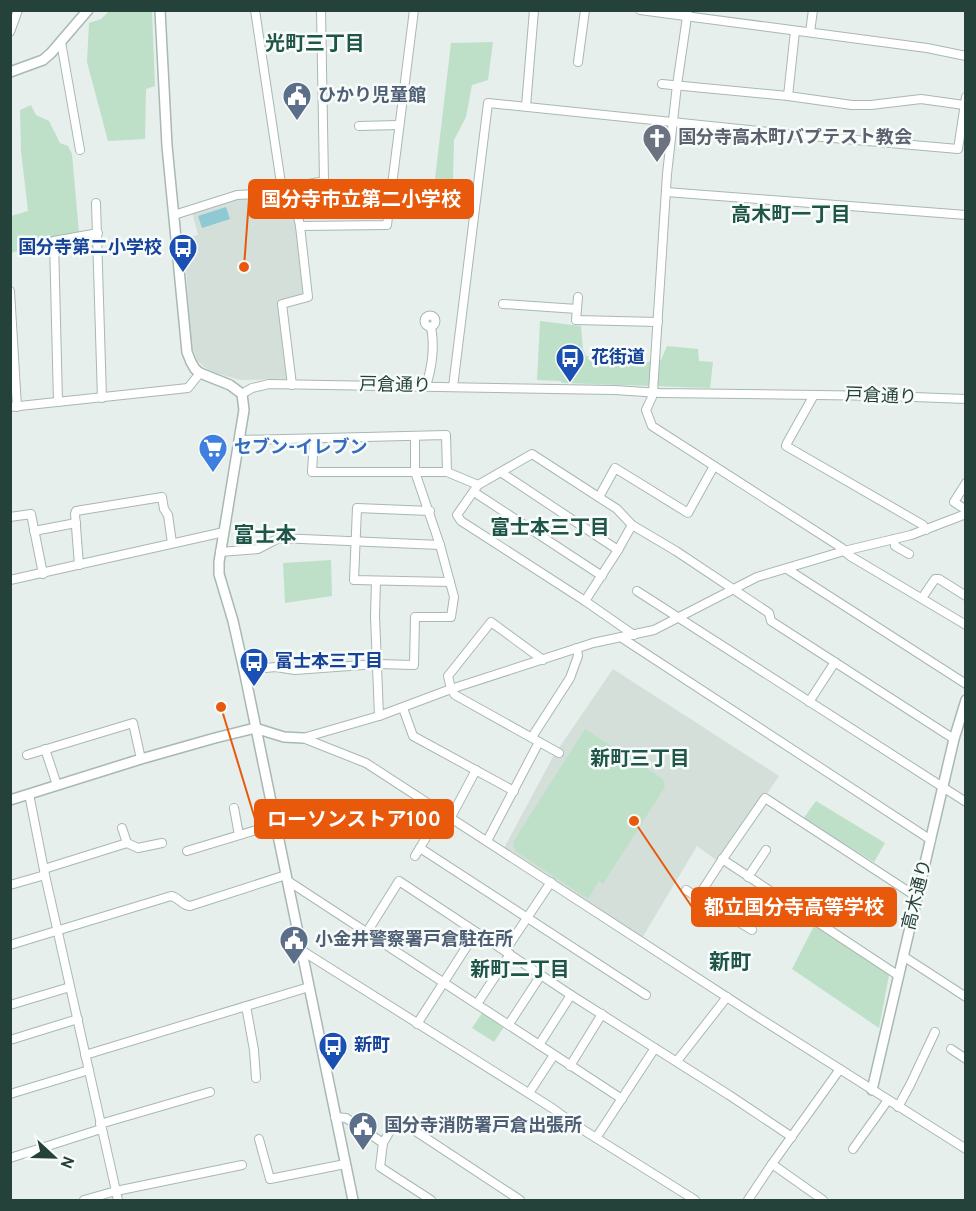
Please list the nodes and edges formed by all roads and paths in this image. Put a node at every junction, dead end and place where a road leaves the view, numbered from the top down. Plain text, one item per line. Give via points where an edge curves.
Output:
1 (18, 10) edge
2 (88, 10) edge
3 (160, 10) edge
4 (255, 10) edge
5 (321, 10) edge
6 (414, 10) edge
7 (534, 10) edge
8 (585, 10) edge
9 (640, 10) edge
10 (813, 10) edge
11 (687, 14) edge
12 (795, 31) junction
13 (10, 32) edge
14 (810, 32) junction
15 (61, 42) junction
16 (966, 56) edge
17 (578, 62) dead end
18 (10, 72) edge
19 (662, 84) dead end
20 (677, 85) junction
21 (788, 96) junction
22 (965, 101) edge
23 (525, 106) junction
24 (673, 121) junction
25 (399, 125) junction
26 (359, 126) dead end
27 (80, 150) dead end
28 (292, 187) junction
29 (282, 189) junction
30 (666, 192) junction
31 (96, 202) dead end
32 (174, 215) junction
33 (966, 215) edge
34 (300, 226) junction
35 (98, 233) junction
36 (10, 291) edge
37 (578, 297) dead end
38 (503, 304) dead end
39 (577, 309) junction
40 (658, 322) junction
41 (431, 327) dead end
42 (200, 373) junction
43 (292, 385) junction
44 (426, 386) junction
45 (453, 387) junction
46 (653, 392) junction
47 (242, 394) junction
48 (814, 395) junction
49 (102, 398) junction
50 (966, 399) edge
51 (58, 402) junction
52 (14, 407) edge
53 (415, 436) junction
54 (315, 439) junction
55 (239, 440) junction
56 (714, 466) junction
57 (415, 472) junction
58 (447, 472) junction
59 (502, 473) junction
60 (966, 483) edge
61 (476, 488) junction
62 (599, 497) junction
63 (430, 512) junction
64 (966, 512) edge
65 (10, 518) edge
66 (76, 523) junction
67 (632, 525) junction
68 (926, 530) junction
69 (34, 531) junction
70 (224, 532) junction
71 (894, 539) junction
72 (356, 541) junction
73 (172, 543) junction
74 (440, 545) junction
75 (618, 550) junction
76 (220, 552) junction
77 (844, 552) junction
78 (909, 554) dead end
79 (79, 565) junction
80 (787, 569) junction
81 (43, 574) junction
82 (602, 576) junction
83 (10, 580) edge
84 (376, 581) junction
85 (450, 582) junction
86 (732, 590) junction
87 (636, 591) dead end
88 (966, 596) edge
89 (922, 598) junction
90 (585, 601) junction
91 (679, 618) junction
92 (966, 625) edge
93 (634, 635) junction
94 (622, 638) junction
95 (577, 648) junction
96 (543, 660) junction
97 (835, 662) junction
98 (377, 664) junction
99 (244, 670) junction
100 (966, 684) edge
101 (451, 689) junction
102 (966, 700) edge
103 (809, 702) junction
104 (403, 708) junction
105 (964, 713) edge
106 (379, 716) junction
107 (255, 728) junction
108 (303, 738) junction
109 (954, 739) junction
110 (535, 740) junction
111 (45, 749) junction
112 (559, 753) dead end
113 (27, 755) dead end
114 (141, 759) junction
115 (476, 770) junction
116 (57, 785) junction
117 (944, 788) junction
118 (514, 791) junction
119 (29, 794) junction
120 (10, 800) edge
121 (966, 802) edge
122 (234, 808) dead end
123 (442, 811) junction
124 (450, 817) junction
125 (276, 824) junction
126 (122, 828) dead end
127 (239, 835) junction
128 (932, 840) junction
129 (487, 841) junction
130 (127, 843) junction
131 (162, 843) dead end
132 (420, 848) junction
133 (766, 850) dead end
134 (187, 851) dead end
135 (415, 856) dead end
136 (722, 859) junction
137 (44, 872) junction
138 (748, 876) junction
139 (287, 878) junction
140 (551, 882) junction
141 (10, 885) edge
142 (686, 890) dead end
143 (698, 897) junction
144 (917, 897) junction
145 (528, 917) junction
146 (752, 930) dead end
147 (58, 931) junction
148 (367, 932) junction
149 (476, 932) junction
150 (10, 945) edge
151 (302, 950) junction
152 (507, 953) junction
153 (903, 956) junction
154 (541, 975) junction
155 (899, 976) junction
156 (444, 982) junction
157 (70, 987) junction
158 (309, 987) junction
159 (571, 995) junction
160 (646, 995) dead end
161 (727, 997) junction
162 (966, 997) edge
163 (477, 1004) junction
164 (10, 1005) edge
165 (246, 1006) junction
166 (602, 1014) junction
167 (78, 1019) junction
168 (417, 1024) junction
169 (509, 1024) junction
170 (935, 1032) dead end
171 (10, 1040) edge
172 (539, 1045) junction
173 (655, 1048) junction
174 (951, 1049) dead end
175 (85, 1055) junction
176 (554, 1055) junction
177 (966, 1059) edge
178 (677, 1061) junction
179 (570, 1066) junction
180 (840, 1069) junction
181 (88, 1070) junction
182 (256, 1078) dead end
183 (872, 1090) junction
184 (210, 1092) dead end
185 (529, 1093) junction
186 (10, 1094) edge
187 (621, 1099) junction
188 (888, 1100) junction
189 (898, 1107) junction
190 (335, 1117) junction
191 (101, 1126) junction
192 (792, 1137) junction
193 (596, 1138) junction
194 (259, 1139) dead end
195 (383, 1143) junction
196 (853, 1149) dead end
197 (966, 1149) edge
198 (10, 1158) edge
199 (345, 1164) junction
200 (772, 1164) junction
201 (242, 1165) dead end
202 (116, 1191) junction
203 (84, 1200) edge
204 (118, 1200) edge
205 (353, 1200) edge
206 (431, 1200) edge
207 (520, 1200) edge
208 (695, 1200) edge
209 (748, 1200) edge
210 (823, 1200) edge

1 - 13 street
2 - 15 street
3 - 32 street
4 - 29 street
5 - 28 street via 324,181
6 - 25 street
7 - 23 street
8 - 17 street via 583,50
9 - 11 street
10 - 14 street
11 - 12 street
11 - 20 street
12 - 14 street
12 - 21 street
14 - 16 street
15 - 18 street via 43,60
15 - 27 street
19 - 20 street
20 - 21 street
20 - 24 street
21 - 22 street via 852,105 921,99
22 - 24 street via 958,149
23 - 24 street
23 - 45 street via 488,103
24 - 30 street
25 - 26 street
25 - 34 street via 387,225
28 - 29 street
28 - 34 street
29 - 32 street via 237,195
30 - 33 street
30 - 40 street
31 - 35 street
32 - 42 street via 187,352
34 - 43 street via 308,297 282,304
35 - 49 street
35 - 51 street via 54,241
36 - 52 street
37 - 39 street
38 - 39 street
39 - 40 street via 576,320
40 - 46 street
41 - 44 street via 432,364
42 - 47 street
42 - 49 street via 188,388
43 - 44 street, 戸倉通り
43 - 47 street, 戸倉通り via 261,385
44 - 45 street, 戸倉通り
45 - 46 street, 戸倉通り
46 - 48 street, 戸倉通り
46 - 56 street via 646,410 652,426
47 - 55 street via 244,410
48 - 50 street, 戸倉通り
48 - 68 street via 787,443 788,448
49 - 51 street
51 - 52 street
53 - 54 street
53 - 57 street
53 - 58 street via 446,435
54 - 55 street
54 - 57 street via 312,472
55 - 70 street
56 - 62 street via 688,513 615,468
56 - 77 street
57 - 58 street
57 - 63 street
58 - 61 street
59 - 61 street
59 - 62 street via 532,454
59 - 75 street
60 - 64 street via 954,502
61 - 82 street
61 - 90 street via 457,515 461,521
62 - 67 street
63 - 72 street via 357,508
63 - 74 street
64 - 68 street
65 - 69 street via 31,514
66 - 69 street
66 - 73 street via 76,511 162,497
66 - 79 street
67 - 75 street
67 - 86 street
68 - 71 street
69 - 81 street
70 - 73 street
70 - 76 street
71 - 77 street
71 - 78 street via 895,546
72 - 74 street
72 - 76 street via 279,538 258,549
72 - 84 street via 354,580
73 - 79 street
74 - 85 street
75 - 82 street
76 - 99 street via 219,574
77 - 80 street
77 - 89 street
79 - 81 street
80 - 86 street via 757,577
80 - 100 street
81 - 83 street
82 - 90 street
84 - 85 street
84 - 98 street
85 - 98 street via 454,597 451,616 415,617 414,665
86 - 91 street
86 - 97 street via 769,613 771,621
87 - 91 street
88 - 89 street via 935,579
89 - 92 street
90 - 93 street
91 - 93 street
91 - 103 street
93 - 94 street
94 - 95 street
94 - 128 street
95 - 96 street
95 - 110 street via 570,678
96 - 101 street
96 - 101 street via 491,622 448,676
97 - 103 street
97 - 109 street
98 - 99 street
98 - 106 street
99 - 107 street
101 - 104 street
101 - 110 street via 454,695
102 - 105 street, 高木通り
103 - 117 street
104 - 106 street
104 - 115 street via 413,736
105 - 109 street, 高木通り
106 - 108 street
107 - 108 street
107 - 114 street
107 - 125 street
108 - 123 street via 366,762
109 - 117 street, 高木通り
110 - 112 street
110 - 118 street
111 - 113 street
111 - 114 street via 133,723
111 - 116 street
114 - 116 street
115 - 118 street
115 - 124 street
116 - 119 street
117 - 121 street
117 - 128 street, 高木通り
118 - 129 street
119 - 120 street
119 - 137 street
122 - 127 street
123 - 124 street
123 - 132 street
124 - 129 street
125 - 127 street
125 - 139 street
126 - 130 street
127 - 134 street
128 - 144 street, 高木通り
129 - 140 street
130 - 131 street via 138,848
130 - 137 street
132 - 135 street
132 - 145 street
133 - 138 street
136 - 138 street
136 - 143 street
136 - 144 street via 765,798
137 - 141 street
137 - 147 street
138 - 155 street
139 - 147 street via 190,906 171,896
139 - 148 street
139 - 151 street
140 - 145 street
140 - 161 street
142 - 143 street
143 - 146 street
144 - 153 street, 高木通り
145 - 152 street
145 - 160 street
147 - 150 street
147 - 157 street
148 - 149 street via 399,881
148 - 156 street
149 - 152 street
149 - 156 street
151 - 158 street
151 - 168 street
152 - 154 street
152 - 163 street
153 - 155 street, 高木通り
153 - 162 street
154 - 159 street
154 - 169 street
155 - 183 street, 高木通り
156 - 163 street
156 - 168 street
157 - 164 street
157 - 167 street
158 - 165 street
158 - 190 street
159 - 166 street
159 - 172 street
161 - 178 street
161 - 180 street
163 - 169 street
165 - 175 street
165 - 182 street
166 - 173 street
166 - 179 street
167 - 171 street
167 - 175 street
168 - 185 street
169 - 172 street
170 - 189 street
172 - 176 street
173 - 178 street
173 - 187 street
174 - 177 street
175 - 181 street
176 - 179 street
176 - 185 street
178 - 192 street
179 - 187 street
180 - 183 street
180 - 192 street
181 - 186 street
181 - 191 street
183 - 188 street
184 - 191 street
185 - 193 street
187 - 193 street
188 - 189 street
188 - 196 street
189 - 197 street
190 - 195 street via 346,1118
190 - 199 street
191 - 198 street
191 - 202 street
192 - 200 street
193 - 208 street
194 - 199 street via 270,1179
195 - 206 street via 380,1167
195 - 207 street via 397,1119
199 - 205 street
200 - 209 street
200 - 210 street
201 - 202 street
202 - 203 street
202 - 204 street

